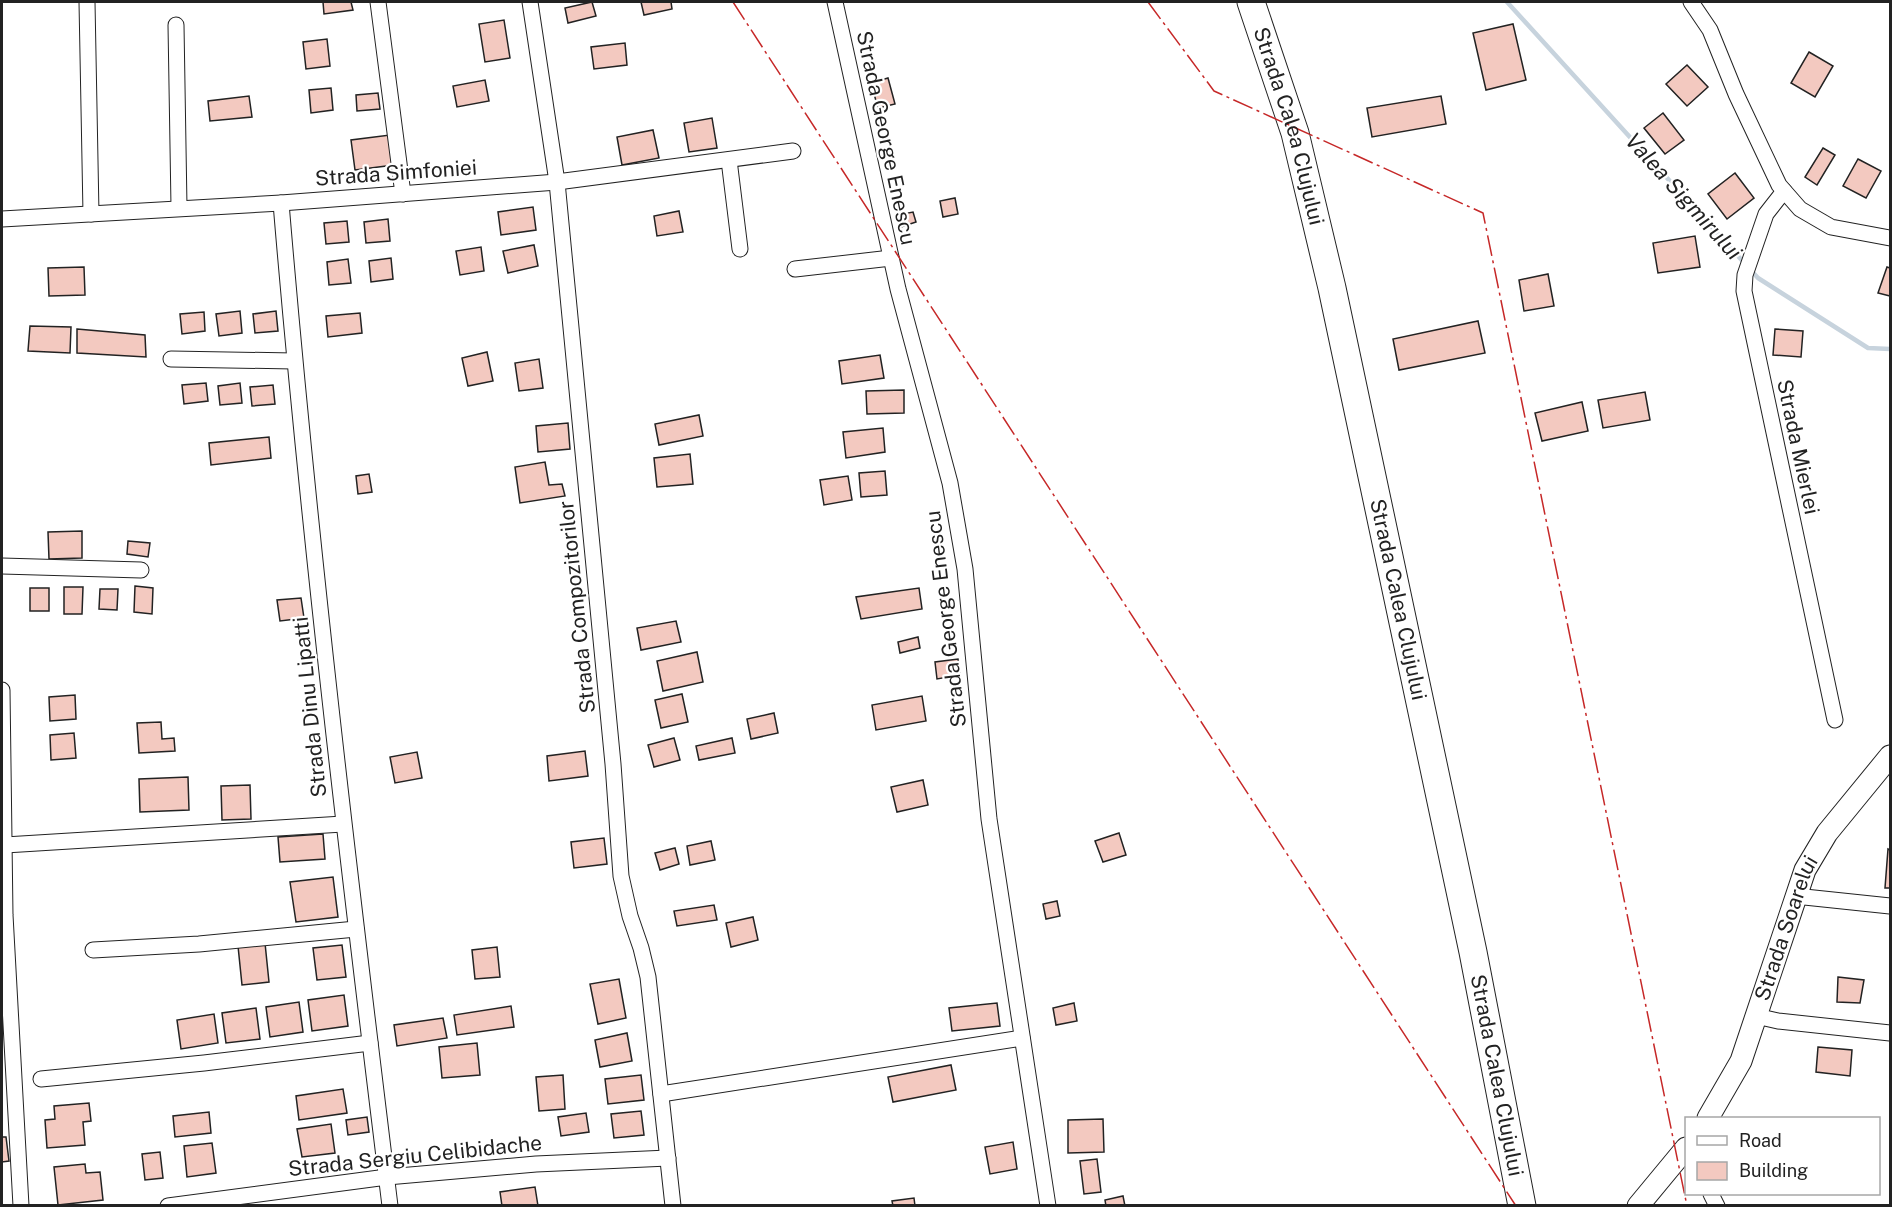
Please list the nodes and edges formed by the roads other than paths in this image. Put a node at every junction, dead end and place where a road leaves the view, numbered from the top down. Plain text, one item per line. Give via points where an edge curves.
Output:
1 (87, 2) edge
2 (378, 2) edge
3 (530, 2) edge
4 (835, 2) edge
5 (1251, 2) edge
6 (1691, 2) edge
7 (176, 25) dead end
8 (793, 152) dead end
9 (729, 160) junction
10 (557, 182) junction
11 (1784, 191) junction
12 (403, 194) junction
13 (281, 203) junction
14 (179, 207) junction
15 (91, 214) junction
16 (2, 219) edge
17 (1890, 238) edge
18 (740, 249) dead end
19 (891, 258) junction
20 (795, 269) dead end
21 (171, 359) dead end
22 (294, 361) junction
23 (2, 566) edge
24 (141, 570) dead end
25 (2, 690) edge
26 (1835, 720) dead end
27 (1890, 756) edge
28 (343, 824) junction
29 (5, 845) junction
30 (1795, 896) junction
31 (1890, 906) edge
32 (356, 928) junction
33 (93, 950) dead end
34 (1756, 1016) junction
35 (1890, 1033) edge
36 (1022, 1038) junction
37 (370, 1043) junction
38 (41, 1079) dead end
39 (661, 1094) junction
40 (1709, 1117) edge
41 (1685, 1153) edge
42 (668, 1158) junction
43 (387, 1177) junction
44 (21, 1206) edge
45 (168, 1206) edge
46 (390, 1206) edge
47 (673, 1206) edge
48 (1048, 1206) edge
49 (1522, 1206) edge
50 (1638, 1206) edge

1 - 15 street
2 - 12 street
3 - 10 street, Strada Compozitorilor
4 - 19 street, Strada George Enescu
5 - 49 highway, Strada Calea Clujului via 1295,133 1332,288 1473,952
6 - 11 street via 1710,30 1736,94
7 - 14 street
8 - 9 street, Strada Simfoniei
9 - 10 street, Strada Simfoniei
9 - 18 street
10 - 12 street, Strada Simfoniei
10 - 39 street, Strada Compozitorilor via 621,876 648,977
11 - 17 street via 1800,209 1831,227
11 - 26 street, Strada Mierlei via 1766,214 1744,291
12 - 13 street, Strada Simfoniei
13 - 14 street, Strada Simfoniei
13 - 22 street, Strada Dinu Lipatti
14 - 15 street, Strada Simfoniei
15 - 16 street, Strada Simfoniei
19 - 20 street
19 - 36 street, Strada George Enescu via 950,483 965,569 989,819
21 - 22 street
22 - 28 street, Strada Dinu Lipatti
23 - 24 street
25 - 29 street
27 - 30 main road, Strada Soarelui via 1827,833
28 - 29 street
28 - 32 street, Strada Dinu Lipatti
29 - 44 street via 5,915
30 - 31 street
30 - 34 main road, Strada Soarelui
32 - 33 street
32 - 37 street, Strada Dinu Lipatti
34 - 35 street
34 - 40 main road, Strada Soarelui via 1741,1061
36 - 39 street
36 - 48 street, Strada George Enescu
37 - 38 street
37 - 43 street, Strada Dinu Lipatti
39 - 42 street, Strada Compozitorilor
41 - 50 main road
42 - 43 street, Strada Sergiu Celibidache
42 - 47 street, Strada Compozitorilor
43 - 45 street, Strada Sergiu Celibidache
43 - 46 street, Strada Dinu Lipatti

